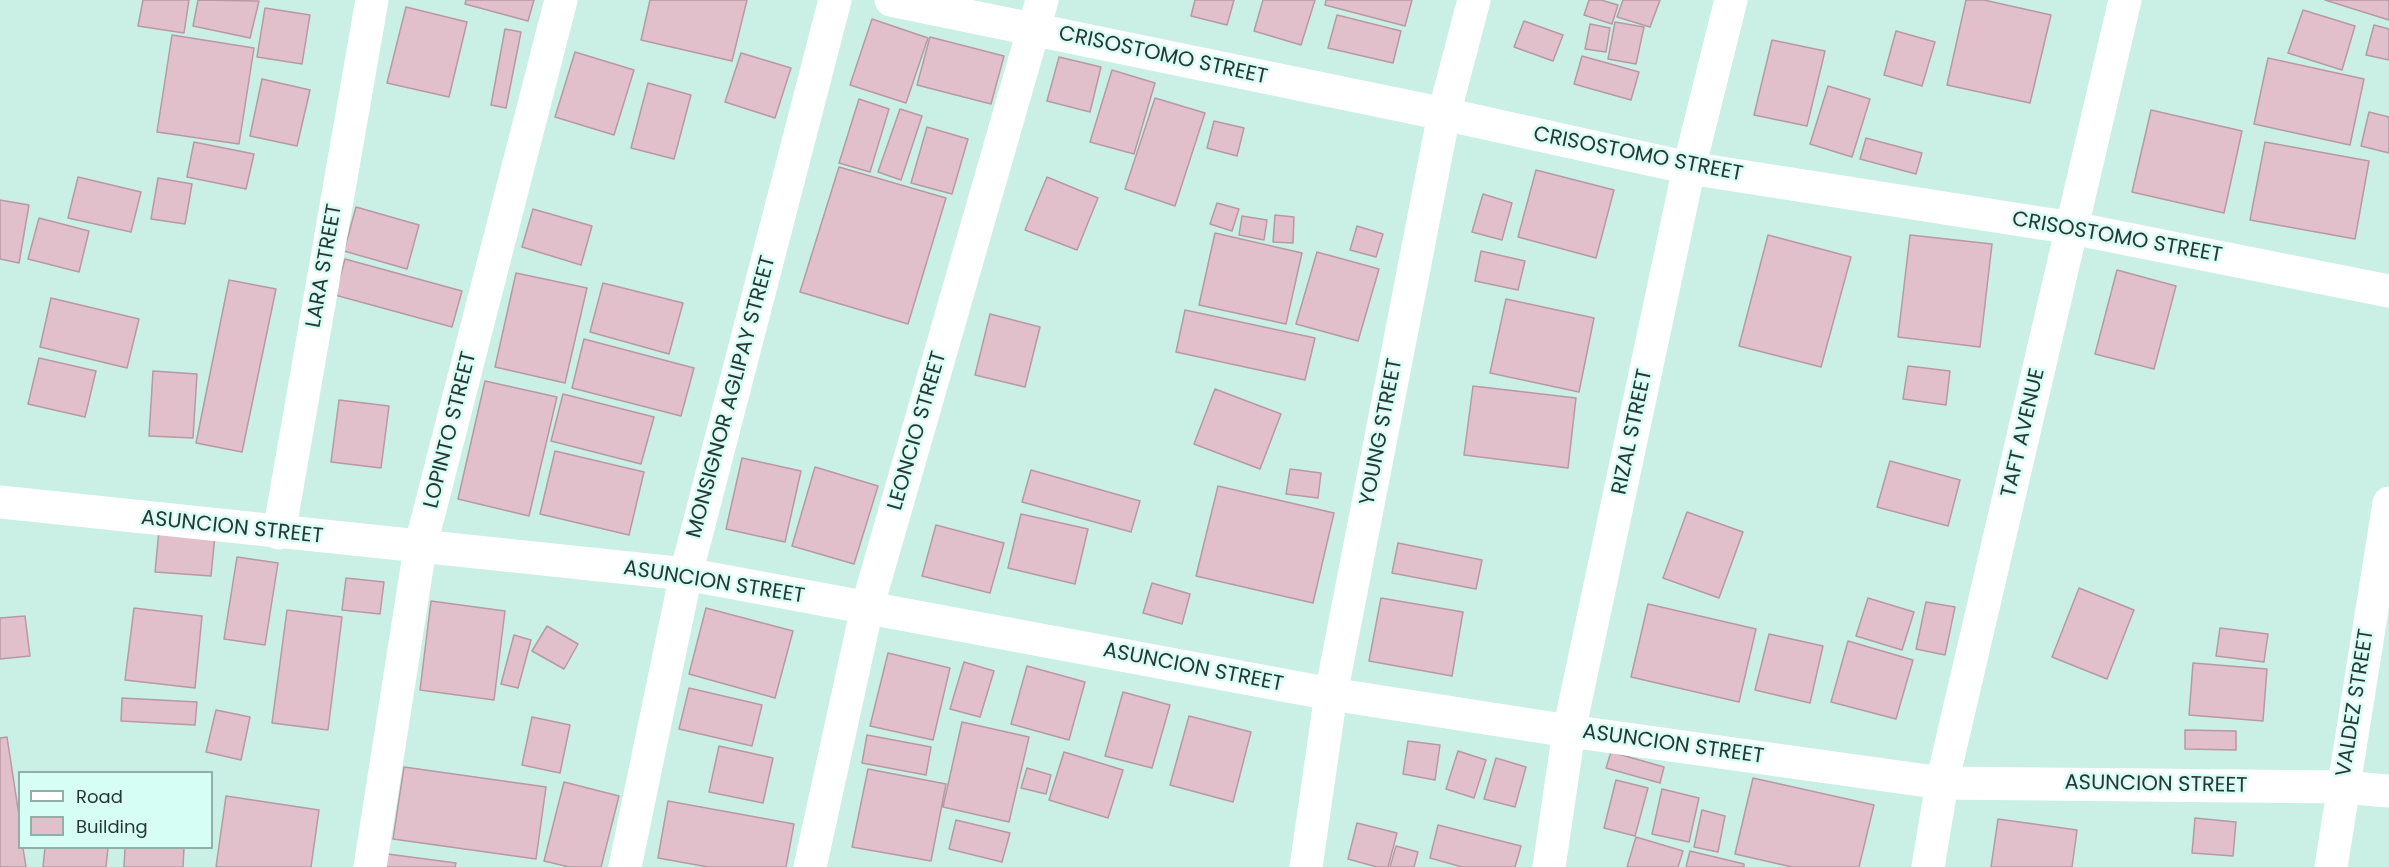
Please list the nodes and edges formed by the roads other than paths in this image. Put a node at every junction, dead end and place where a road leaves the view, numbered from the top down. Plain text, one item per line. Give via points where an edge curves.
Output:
1 (372, 0) edge
2 (561, 0) edge
3 (835, 0) edge
4 (891, 0) edge
5 (1474, 0) edge
6 (1731, 0) edge
7 (2125, 0) edge
8 (1038, 15) edge
9 (1444, 114) junction
10 (1689, 168) junction
11 (2072, 228) junction
12 (2389, 291) edge
13 (0, 502) edge
14 (2389, 503) edge
15 (279, 533) junction
16 (420, 548) junction
17 (686, 574) junction
18 (867, 608) junction
19 (1331, 694) junction
20 (1569, 731) junction
21 (1942, 783) junction
22 (2342, 787) junction
23 (2389, 791) edge
24 (370, 867) edge
25 (625, 867) edge
26 (810, 867) edge
27 (1306, 867) edge
28 (1548, 867) edge
29 (1928, 867) edge
30 (2331, 867) edge

1 - 15 street, LARA STREET
2 - 16 street, LOPINTO STREET
3 - 17 street, MONSIGNOR AGLIPAY STREET
4 - 8 street, CRISOSTOMO STREET
5 - 9 street, YOUNG STREET
6 - 10 street, RIZAL STREET
7 - 11 street, TAFT AVENUE
8 - 9 street, CRISOSTOMO STREET
8 - 18 street, LEONCIO STREET
9 - 10 street, CRISOSTOMO STREET
9 - 19 street, YOUNG STREET
10 - 11 street, CRISOSTOMO STREET
10 - 20 street, RIZAL STREET
11 - 12 street, CRISOSTOMO STREET
11 - 21 street, TAFT AVENUE
13 - 15 street, ASUNCION STREET
14 - 22 street, VALDEZ STREET
15 - 16 street, ASUNCION STREET
16 - 17 street, ASUNCION STREET
16 - 24 street, LOPINTO STREET
17 - 18 street, ASUNCION STREET
17 - 25 street, MONSIGNOR AGLIPAY STREET
18 - 19 street, ASUNCION STREET
18 - 26 street, LEONCIO STREET
19 - 20 street, ASUNCION STREET
19 - 27 street, YOUNG STREET
20 - 21 street, ASUNCION STREET
20 - 28 street, RIZAL STREET
21 - 22 street, ASUNCION STREET
21 - 29 street, TAFT AVENUE
22 - 23 street, ASUNCION STREET
22 - 30 street, VALDEZ STREET

